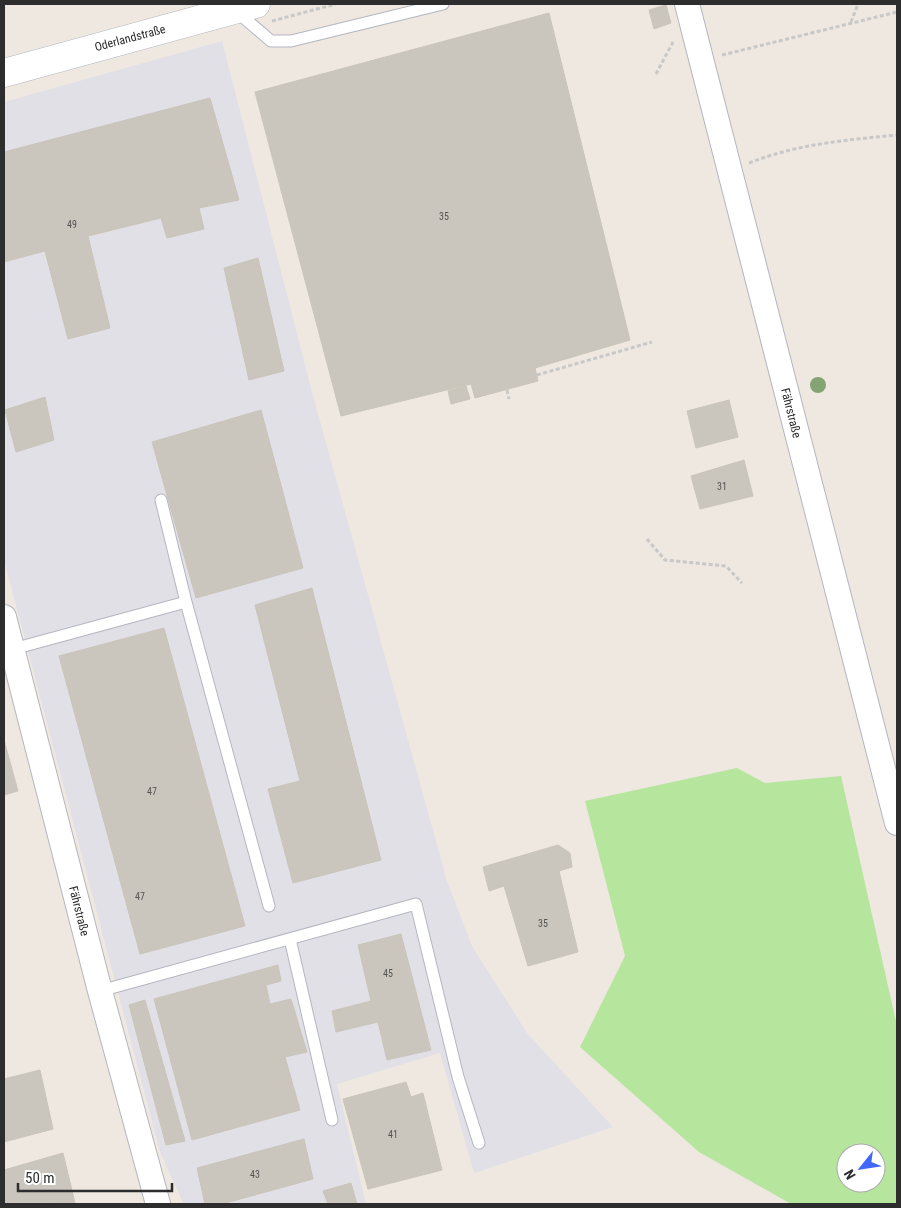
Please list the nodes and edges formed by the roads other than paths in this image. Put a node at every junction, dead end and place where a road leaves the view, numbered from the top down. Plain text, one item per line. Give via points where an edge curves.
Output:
1 (443, 4) edge
2 (245, 7) edge
3 (689, 12) edge
4 (4, 73) edge
5 (161, 500) dead end
6 (186, 602) junction
7 (4, 617) edge
8 (13, 649) junction
9 (897, 823) edge
10 (269, 906) dead end
11 (290, 939) junction
12 (100, 991) junction
13 (332, 1120) dead end
14 (479, 1143) dead end
15 (158, 1204) edge

1 - 2 lane via 291,41 271,41
2 - 4 street, Oderlandstraße
3 - 9 street, Fährstraße
5 - 6 lane
6 - 8 lane
6 - 10 lane
7 - 8 street, Fährstraße
8 - 12 street, Fährstraße
11 - 12 lane
11 - 13 lane
11 - 14 lane via 416,904 458,1077
12 - 15 street, Fährstraße

